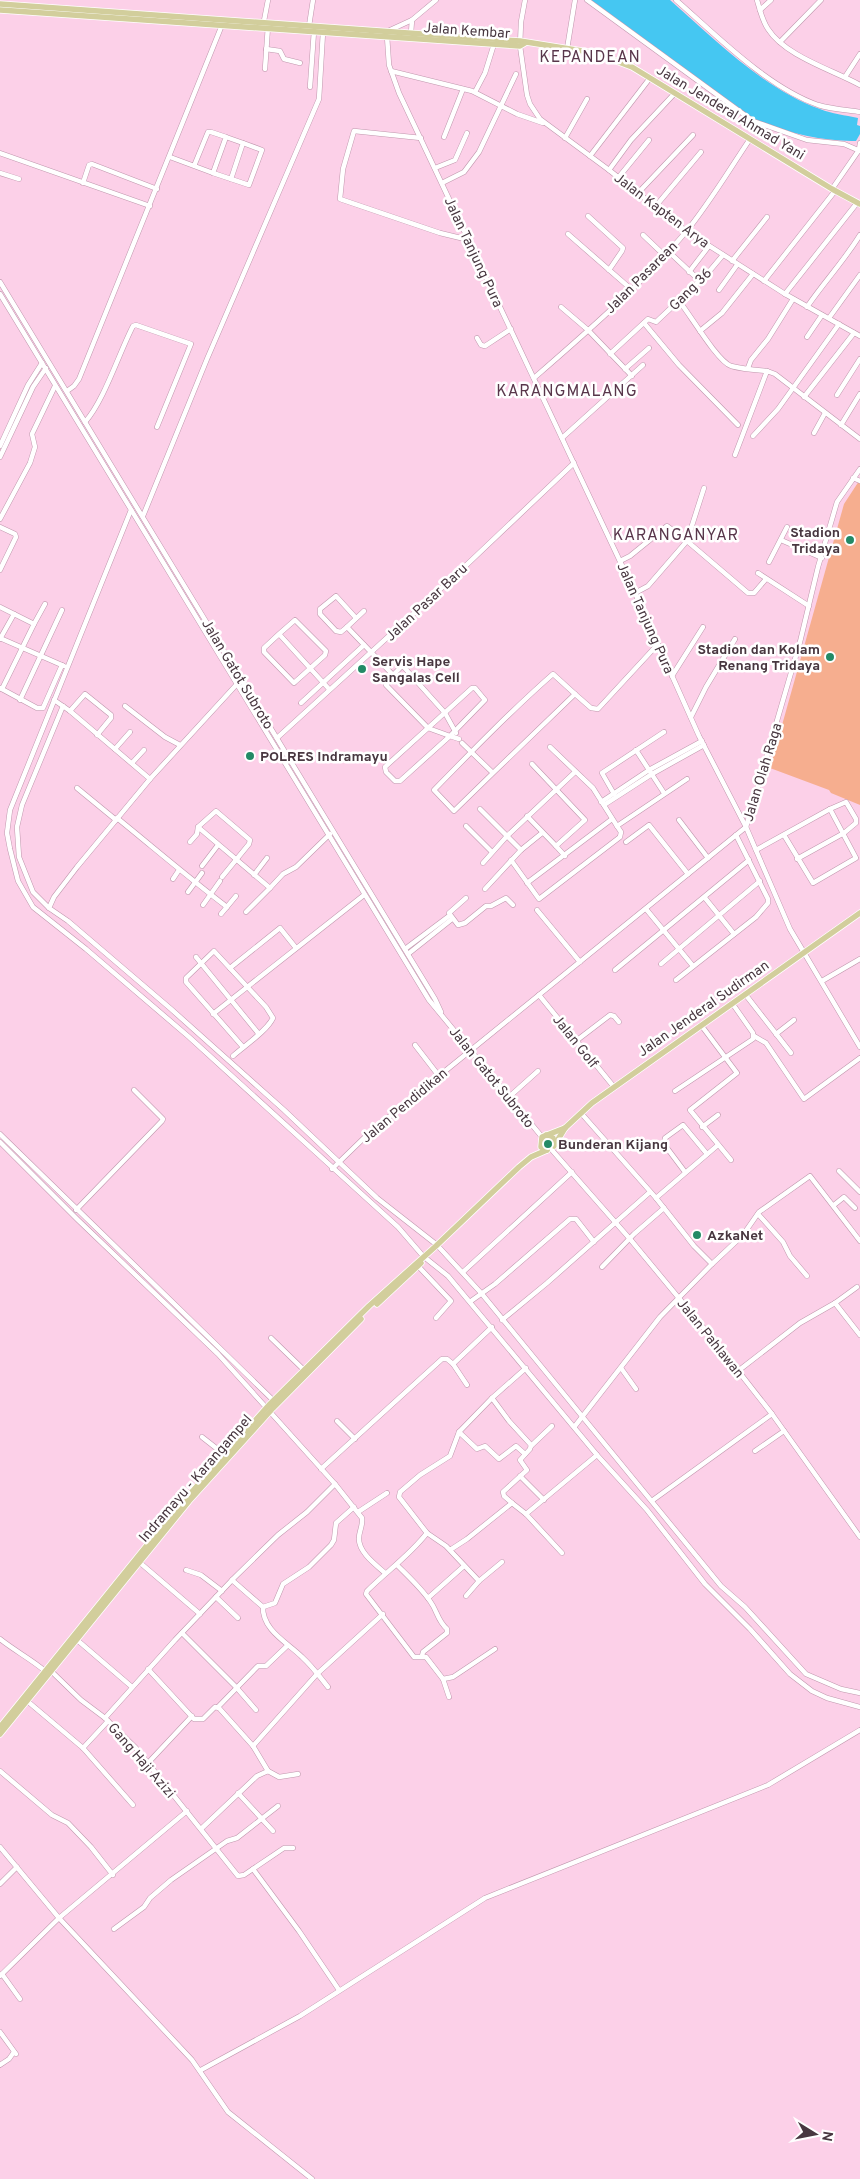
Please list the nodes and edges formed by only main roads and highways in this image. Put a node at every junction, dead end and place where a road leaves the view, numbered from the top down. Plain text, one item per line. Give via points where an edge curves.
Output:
1 (0, 4) edge
2 (0, 10) edge
3 (266, 28) junction
4 (387, 34) junction
5 (522, 43) junction
6 (859, 204) edge
7 (860, 913) edge
8 (565, 1128) junction
9 (542, 1138) junction
10 (550, 1148) junction
11 (531, 1157) junction
12 (426, 1256) junction
13 (271, 1406) junction
14 (136, 1562) junction
15 (83, 1627) junction
16 (48, 1670) junction
17 (25, 1699) junction
18 (0, 1727) edge
19 (0, 1734) edge

1 - 3 main road, Jalan Kembar
2 - 3 main road, Jalan Kembar via 221,29
3 - 4 main road, Jalan Kembar
4 - 5 main road, Jalan Kembar via 410,33
4 - 5 main road, Jalan Kembar via 494,44
5 - 6 main road, Jalan Jenderal Ahmad Yani via 608,56
7 - 8 main road, Jalan Jenderal Sudirman via 614,1087
8 - 9 main road
8 - 10 main road
9 - 10 main road via 541,1147
9 - 10 main road via 553,1138
9 - 11 main road
10 - 11 main road
11 - 12 main road, Indramayu - Karangampel
12 - 13 main road, Indramayu - Karangampel
12 - 13 main road, Indramayu - Karangampel via 304,1370
13 - 14 main road, Indramayu - Karangampel
13 - 14 main road via 225,1455
14 - 15 main road, Indramayu - Karangampel
15 - 16 main road, Indramayu - Karangampel
15 - 16 main road, Indramayu - Karangampel
16 - 17 main road, Indramayu - Karangampel
17 - 18 main road, Indramayu - Karangampel
17 - 19 main road, Indramayu - Karangampel

